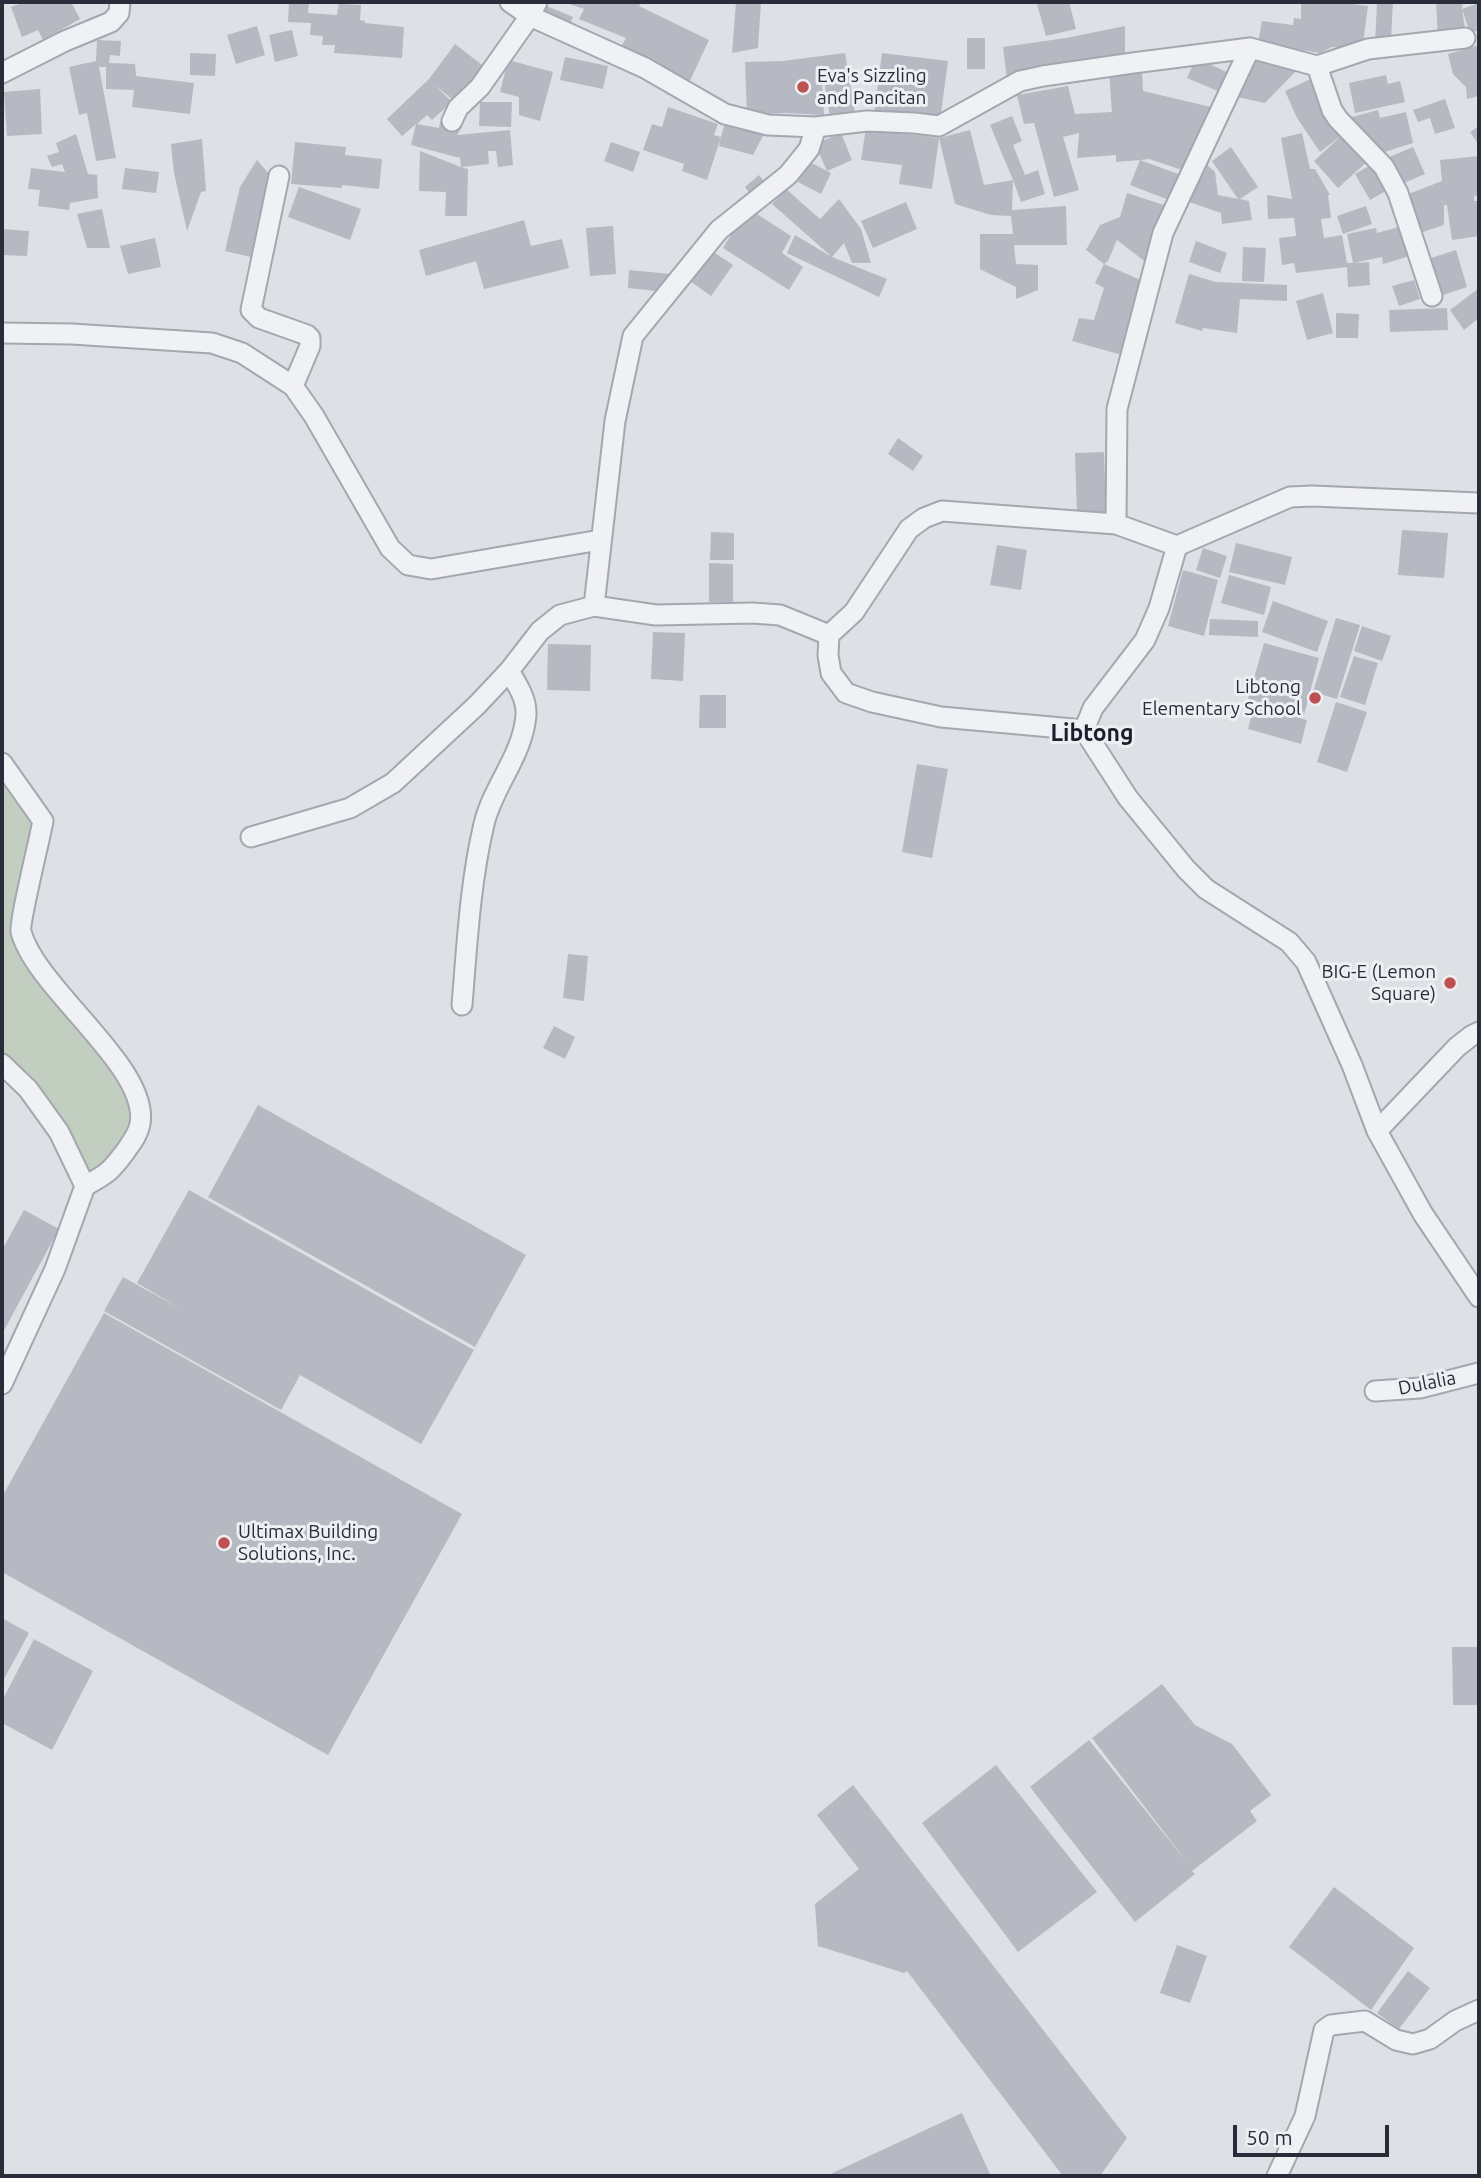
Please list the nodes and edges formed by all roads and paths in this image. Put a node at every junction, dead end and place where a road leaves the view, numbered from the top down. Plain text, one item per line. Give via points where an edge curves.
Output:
1 (120, 2) edge
2 (510, 2) edge
3 (533, 9) edge
4 (1465, 38) dead end
5 (1250, 48) junction
6 (1317, 66) junction
7 (2, 72) edge
8 (452, 121) dead end
9 (816, 127) junction
10 (279, 176) dead end
11 (1432, 296) dead end
12 (2, 332) edge
13 (293, 386) junction
14 (1479, 503) edge
15 (1116, 524) junction
16 (600, 540) junction
17 (1177, 547) junction
18 (594, 607) junction
19 (829, 635) junction
20 (509, 671) junction
21 (1084, 730) junction
22 (2, 763) edge
23 (251, 837) dead end
24 (462, 1005) dead end
25 (1479, 1032) edge
26 (2, 1064) edge
27 (1377, 1131) junction
28 (85, 1186) junction
29 (1479, 1297) edge
30 (1479, 1373) edge
31 (2, 1384) edge
32 (1375, 1391) dead end
33 (1479, 2010) edge
34 (1277, 2176) edge

1 - 7 street via 119,13 111,22
2 - 3 street
3 - 8 street
3 - 9 street via 725,114 768,125
4 - 6 street via 1368,49
5 - 6 street
5 - 9 street via 1020,81 939,126 867,121
5 - 15 street via 1163,233 1117,409
6 - 11 street via 1332,110 1384,167 1398,193
9 - 16 street via 809,149 788,175 719,230 633,335 615,421
10 - 13 street via 251,310 259,318 310,338
12 - 13 street via 212,343 242,353
13 - 16 street via 390,548 408,565 431,569 456,566
14 - 17 street via 1290,496
15 - 17 street
15 - 19 street via 942,511 909,529 854,612
16 - 18 street
17 - 21 street via 1144,640 1093,708
18 - 19 street via 656,615 780,615
18 - 20 street via 560,615 540,631
19 - 21 street via 831,673 846,693 941,717
20 - 23 street via 393,783 350,808
20 - 24 street via 526,711 523,738 485,821 473,887
21 - 27 street via 1128,798 1186,869 1206,889 1299,951
22 - 28 street via 43,821 20,929 60,994 117,1059 138,1099 141,1122 137,1136 110,1172
25 - 27 street via 1457,1047
26 - 28 street via 28,1089 59,1132
27 - 29 street via 1423,1214
28 - 31 street via 55,1269
30 - 32 street, Dulalia via 1420,1388
33 - 34 street via 1413,2044 1396,2040 1366,2021 1324,2030 1305,2116

